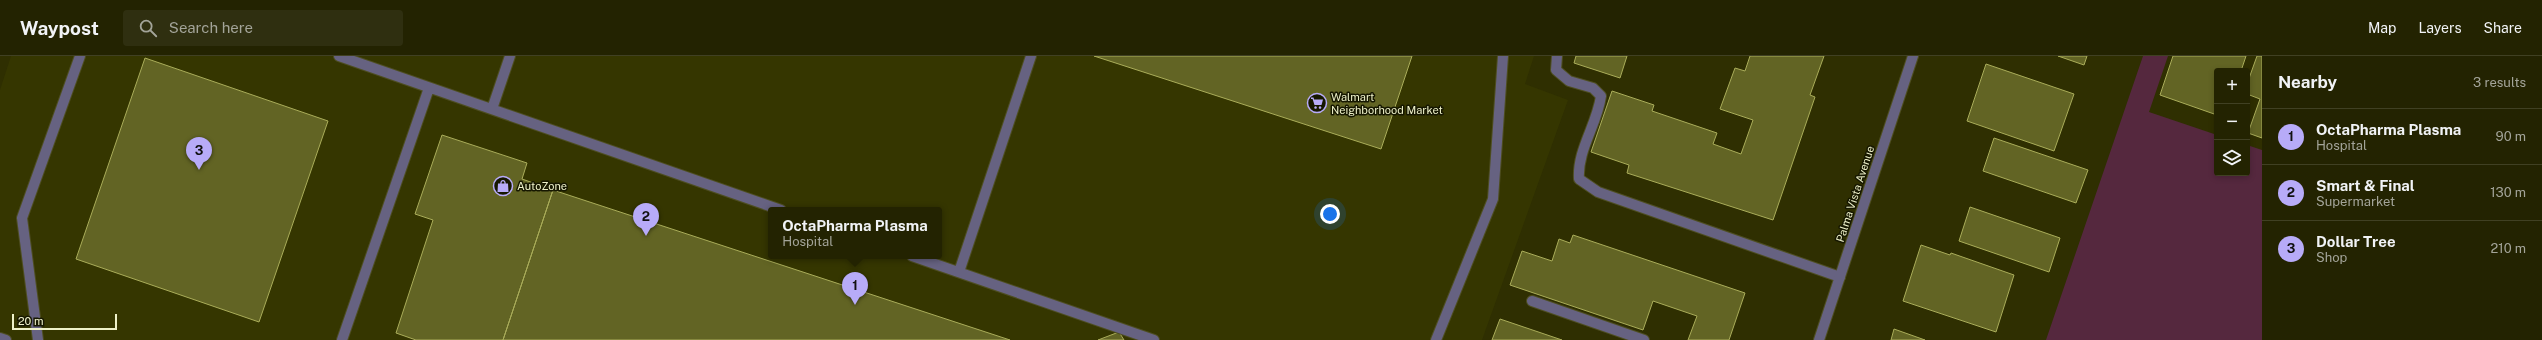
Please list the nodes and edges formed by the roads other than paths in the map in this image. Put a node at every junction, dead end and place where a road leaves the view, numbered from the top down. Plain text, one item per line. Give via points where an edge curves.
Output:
1 (80, 56) edge
2 (339, 56) edge
3 (510, 56) edge
4 (1032, 56) edge
5 (1503, 56) edge
6 (1557, 56) edge
7 (1913, 56) edge
8 (429, 88) junction
9 (492, 109) junction
10 (772, 207) edge
11 (921, 259) edge
12 (958, 272) junction
13 (1840, 278) junction
14 (1532, 301) dead end
15 (0, 338) edge
16 (6, 340) edge
17 (38, 340) edge
18 (342, 340) edge
19 (1154, 340) edge
20 (1436, 340) edge
21 (1644, 340) edge
22 (1819, 340) edge

1 - 17 street via 22,218
2 - 8 street
3 - 9 street
4 - 12 street
5 - 20 street via 1493,199
6 - 13 street via 1556,70 1569,82 1593,88 1600,96 1599,109 1578,164 1579,180 1598,192
7 - 13 street, Palma Vista Avenue
8 - 9 street
8 - 18 street
9 - 10 street
11 - 12 street
12 - 19 street
13 - 22 street, Palma Vista Avenue
14 - 21 street
15 - 16 street

